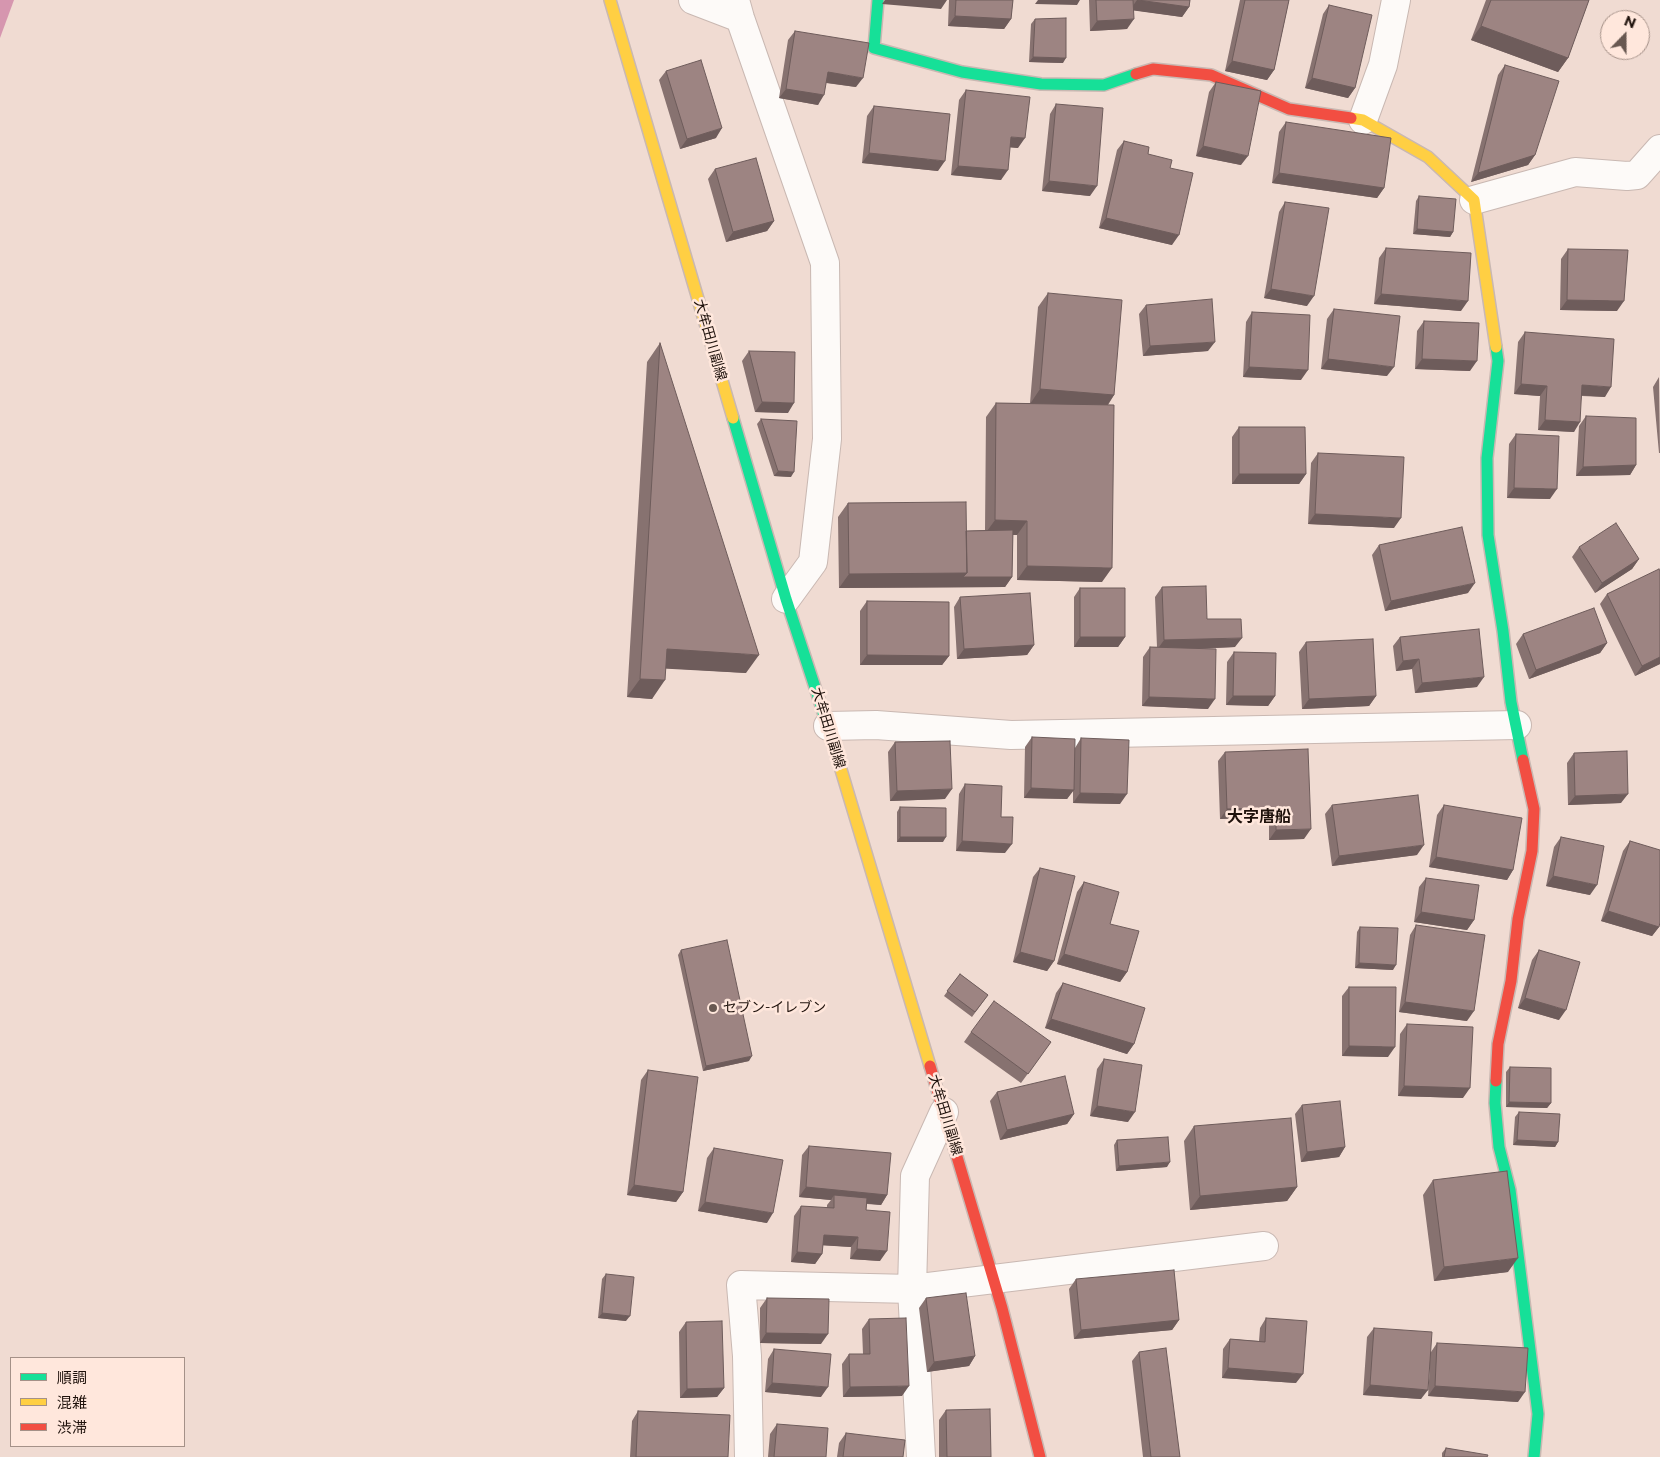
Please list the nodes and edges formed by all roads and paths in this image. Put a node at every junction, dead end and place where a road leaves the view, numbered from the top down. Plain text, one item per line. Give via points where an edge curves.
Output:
1 (610, 0) edge
2 (693, 0) edge
3 (878, 0) edge
4 (1396, 0) edge
5 (738, 9) edge
6 (1363, 120) junction
7 (1660, 149) edge
8 (1474, 200) junction
9 (786, 599) junction
10 (1517, 725) junction
11 (828, 726) junction
12 (944, 1112) junction
13 (1264, 1246) dead end
14 (993, 1279) junction
15 (912, 1289) junction
16 (749, 1457) edge
17 (921, 1457) edge
18 (1040, 1457) edge
19 (1534, 1457) edge

1 - 9 street, 大牟田川副線
2 - 5 street
3 - 6 street via 874,48 962,72 1041,84 1095,85 1154,70 1211,75 1289,109
4 - 6 street via 1383,65
5 - 9 street via 825,263 826,439 813,562
6 - 8 street via 1428,156
7 - 8 street via 1637,175 1575,172
8 - 10 street via 1498,361 1487,458 1488,535
9 - 11 street, 大牟田川副線
10 - 11 street via 1011,735 876,725
10 - 19 street via 1534,809 1532,851 1498,1044 1495,1103 1499,1147 1510,1190 1538,1414
11 - 12 street, 大牟田川副線
12 - 14 street, 大牟田川副線
12 - 15 street via 915,1176
13 - 14 street
14 - 15 street
14 - 18 street, 大牟田川副線
15 - 16 street via 741,1284 747,1356
15 - 17 street

